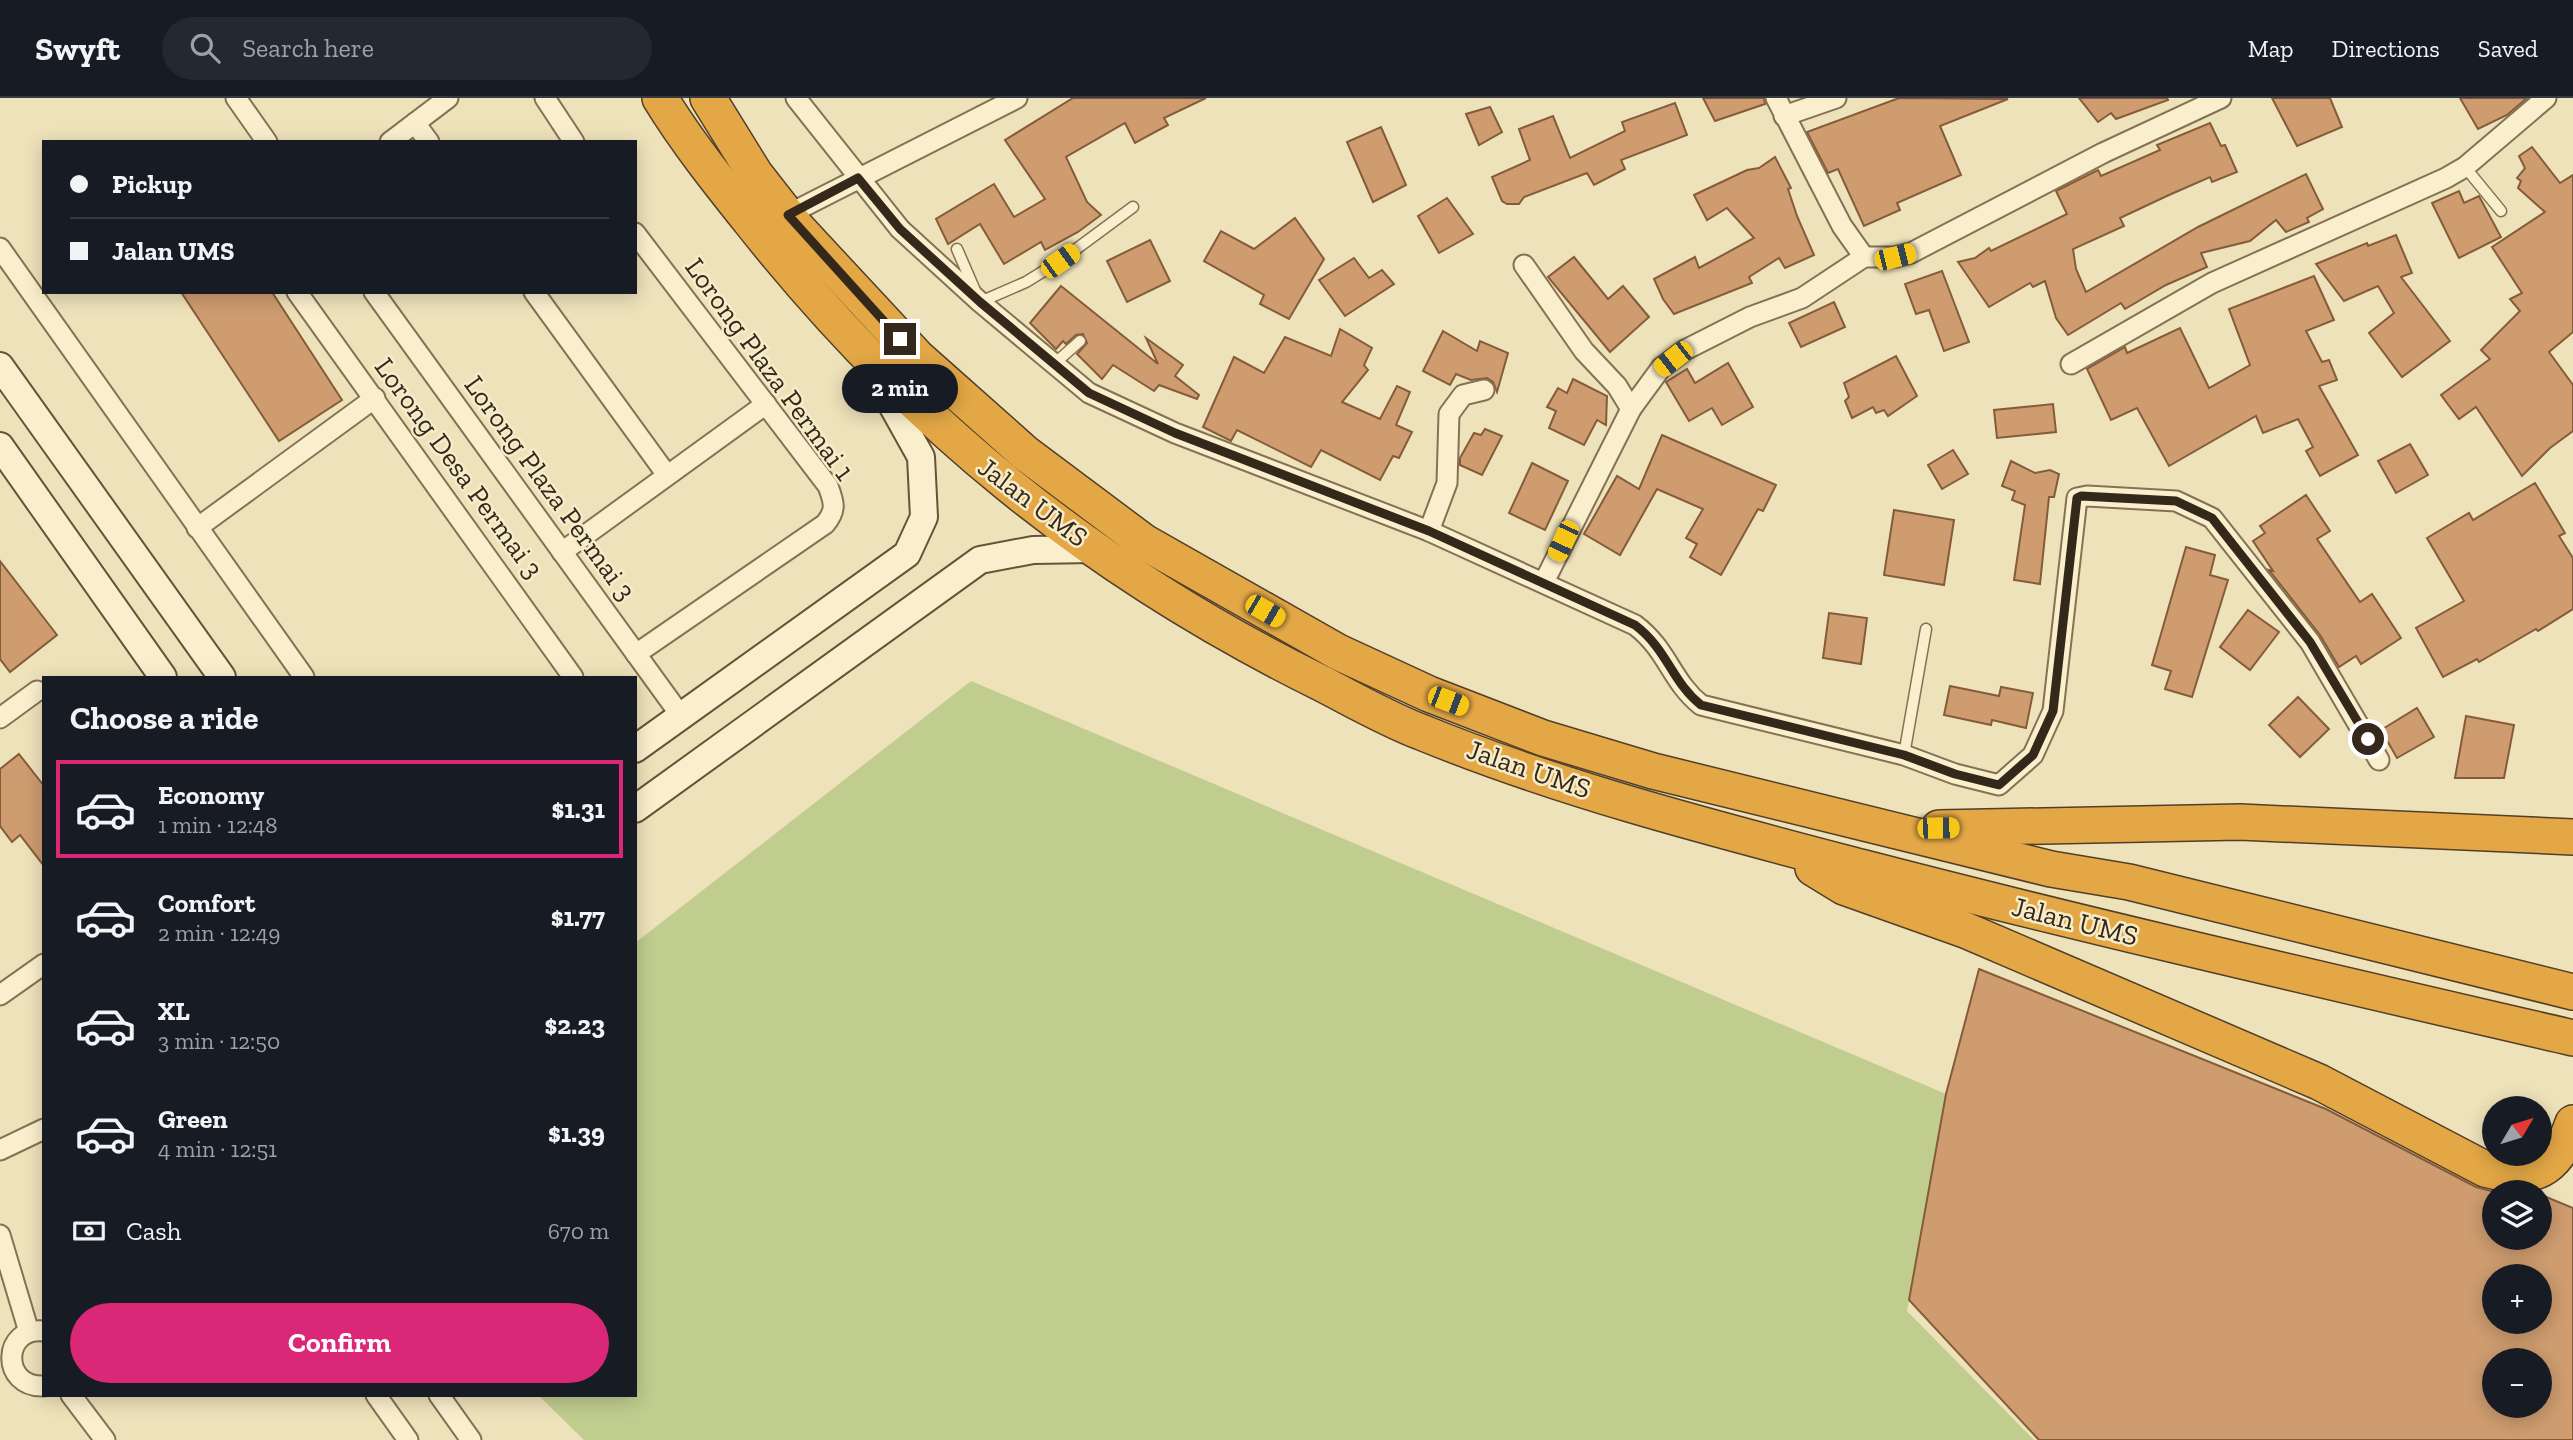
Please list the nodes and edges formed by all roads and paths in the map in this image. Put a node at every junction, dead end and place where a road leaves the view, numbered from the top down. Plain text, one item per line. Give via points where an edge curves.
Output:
1 (236, 98) edge
2 (448, 98) edge
3 (545, 98) edge
4 (660, 98) edge
5 (708, 98) edge
6 (796, 98) edge
7 (1017, 98) edge
8 (1836, 98) edge
9 (2221, 98) edge
10 (2546, 98) edge
11 (1780, 107) edge
12 (415, 123) junction
13 (266, 140) edge
14 (393, 140) edge
15 (428, 140) edge
16 (573, 140) edge
17 (2465, 167) junction
18 (858, 178) junction
19 (1133, 207) dead end
20 (2501, 211) dead end
21 (788, 215) junction
22 (637, 236) edge
23 (0, 248) edge
24 (957, 249) dead end
25 (1864, 257) junction
26 (1524, 265) dead end
27 (298, 294) edge
28 (375, 294) edge
29 (535, 294) edge
30 (980, 302) junction
31 (1080, 341) dead end
32 (862, 351) junction
33 (1054, 364) junction
34 (2071, 364) dead end
35 (0, 366) edge
36 (1484, 390) dead end
37 (375, 398) junction
38 (766, 404) junction
39 (1631, 409) junction
40 (0, 446) edge
41 (667, 475) junction
42 (197, 528) junction
43 (1429, 531) junction
44 (1094, 549) junction
45 (562, 552) junction
46 (1544, 583) junction
47 (1926, 629) dead end
48 (636, 654) junction
49 (162, 676) edge
50 (221, 676) edge
51 (303, 676) edge
52 (572, 676) edge
53 (37, 691) dead end
54 (681, 716) junction
55 (0, 718) edge
56 (637, 748) edge
57 (1904, 755) junction
58 (2379, 760) dead end
59 (637, 808) edge
60 (1883, 830) junction
61 (2573, 837) edge
62 (1776, 845) junction
63 (42, 965) edge
64 (2573, 992) edge
65 (0, 995) edge
66 (2573, 1038) edge
67 (2573, 1123) edge
68 (42, 1130) edge
69 (0, 1150) edge
70 (0, 1235) edge
71 (36, 1332) edge
72 (7, 1373) edge
73 (42, 1386) edge
74 (73, 1397) edge
75 (377, 1397) edge
76 (440, 1397) edge
77 (105, 1440) edge
78 (408, 1440) edge
79 (471, 1440) edge

1 - 13 street
2 - 12 street
3 - 16 street
4 - 32 highway, Jalan UMS via 685,138 793,275
5 - 21 highway, Jalan UMS via 755,174
6 - 18 street
7 - 18 street
8 - 11 street
9 - 25 street via 2103,153 1911,253
10 - 17 street
11 - 25 street via 1842,226
12 - 14 street
12 - 15 street
17 - 20 lane
17 - 34 street via 2212,283
18 - 21 street
18 - 30 street via 900,229
19 - 30 lane via 1060,261
21 - 60 highway, Jalan UMS via 917,357 1025,453 1144,541 1338,652 1429,694 1543,738
22 - 38 street, Lorong Plaza Permai 1
23 - 42 street
24 - 30 lane
25 - 39 street via 1802,298 1750,317 1685,350 1661,368
26 - 39 street
27 - 37 street, Lorong Desa Permai 3
28 - 45 street, Lorong Plaza Permai 3
29 - 41 street
30 - 33 street
31 - 33 lane
32 - 44 highway, Jalan UMS via 951,439
32 - 54 street via 921,457 924,517 907,554
33 - 43 street via 1089,393 1175,433
35 - 50 street
36 - 43 street via 1463,395 1448,414 1447,483
37 - 42 street
37 - 52 street, Lorong Desa Permai 3
38 - 41 street
38 - 48 street, Lorong Plaza Permai 1 via 828,486 835,502 831,517
39 - 46 street
40 - 49 street
41 - 45 street
42 - 51 street
43 - 46 street
44 - 59 street via 1033,550 980,560
44 - 62 highway, Jalan UMS via 1238,642 1418,731 1567,784
45 - 48 street, Lorong Plaza Permai 3
46 - 57 street via 1635,625 1652,638 1682,690 1701,705
47 - 57 lane
48 - 54 street, Lorong Plaza Permai 3
53 - 55 street
54 - 56 street
57 - 58 street via 1999,785 2033,755 2053,711 2075,509 2081,496 2176,501 2212,518 2310,642
60 - 61 highway via 2240,822
60 - 64 highway, Jalan UMS via 2129,882
62 - 66 highway, Jalan UMS via 2124,933
62 - 67 highway via 1844,887 1965,930 2319,1083 2485,1169 2514,1176 2536,1173 2556,1157
63 - 65 street
68 - 69 street
70 - 71 street
71 - 72 street via 15,1343
72 - 73 street
74 - 77 street
75 - 78 street
76 - 79 street

